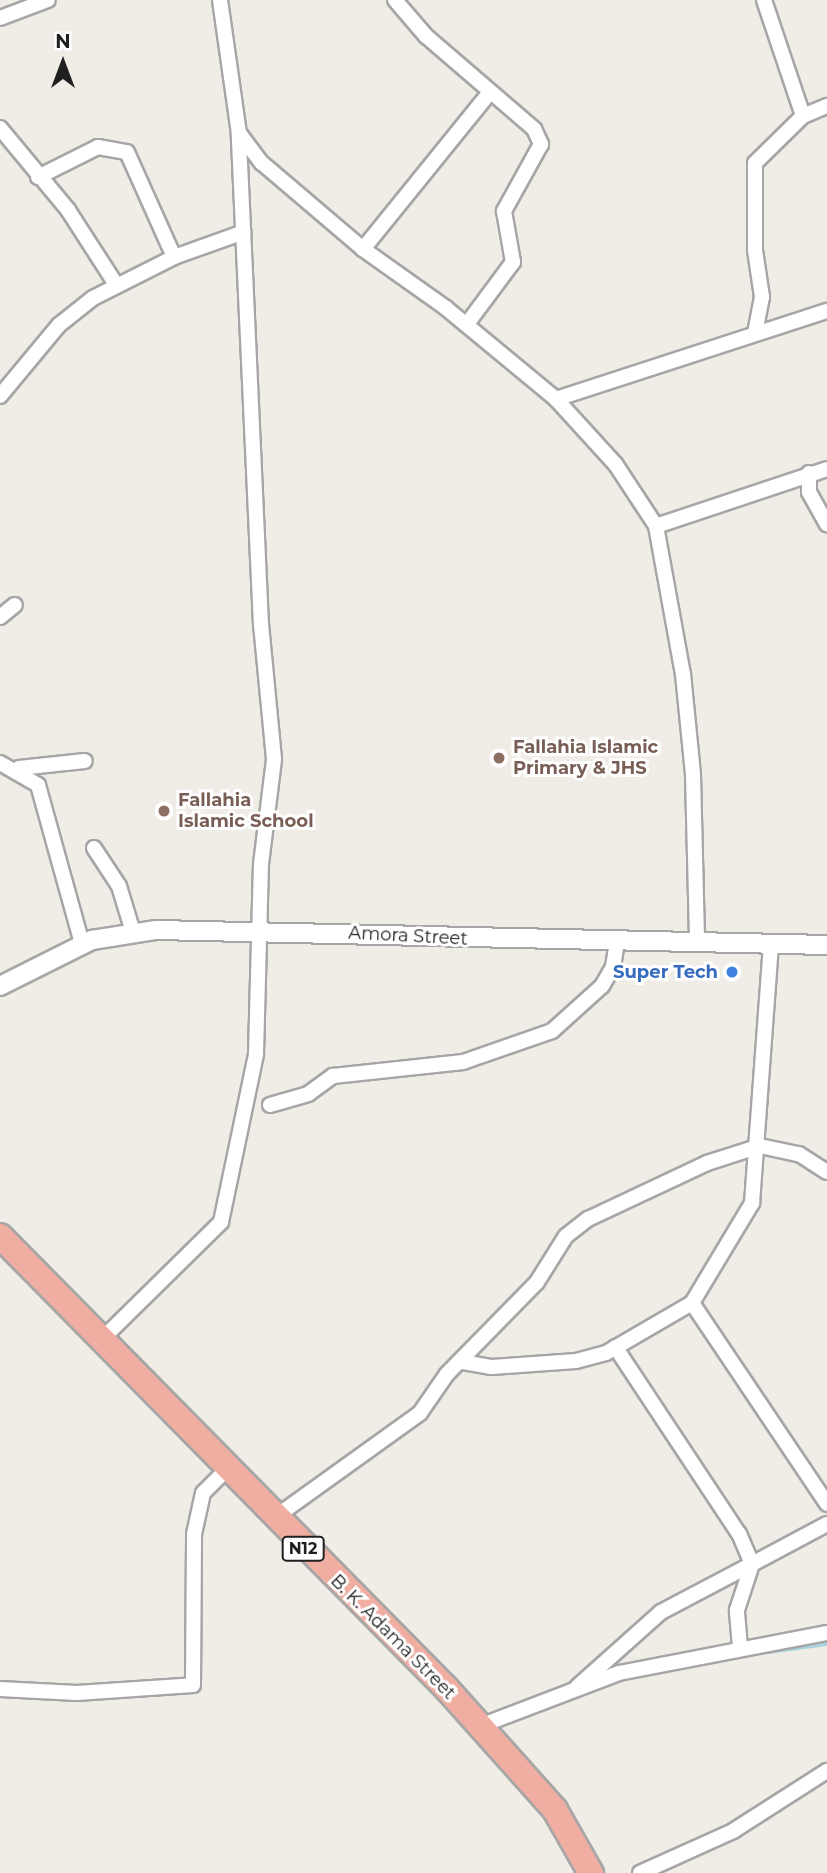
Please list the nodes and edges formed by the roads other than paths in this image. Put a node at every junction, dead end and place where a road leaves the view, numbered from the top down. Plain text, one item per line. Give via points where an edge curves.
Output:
1 (48, 0) edge
2 (220, 0) edge
3 (395, 0) edge
4 (764, 0) edge
5 (0, 18) edge
6 (490, 92) junction
7 (827, 106) edge
8 (803, 116) junction
9 (0, 128) edge
10 (239, 133) junction
11 (38, 177) junction
12 (244, 232) junction
13 (363, 249) junction
14 (174, 257) junction
15 (117, 286) junction
16 (827, 311) edge
17 (467, 324) junction
18 (755, 333) junction
19 (0, 396) edge
20 (556, 399) junction
21 (827, 469) edge
22 (809, 473) junction
23 (827, 524) edge
24 (656, 526) junction
25 (15, 605) dead end
26 (0, 617) edge
27 (85, 761) dead end
28 (5, 765) edge
29 (94, 848) dead end
30 (260, 929) junction
31 (133, 932) junction
32 (617, 943) junction
33 (82, 944) junction
34 (697, 944) junction
35 (771, 945) junction
36 (827, 945) edge
37 (0, 986) edge
38 (270, 1105) dead end
39 (760, 1146) junction
40 (827, 1172) edge
41 (0, 1236) edge
42 (692, 1303) junction
43 (99, 1342) junction
44 (615, 1347) junction
45 (463, 1362) junction
46 (227, 1469) junction
47 (827, 1504) edge
48 (274, 1518) junction
49 (827, 1524) edge
50 (752, 1564) junction
51 (827, 1633) edge
52 (740, 1647) junction
53 (576, 1687) junction
54 (0, 1689) edge
55 (480, 1726) junction
56 (827, 1771) edge
57 (591, 1873) edge
58 (640, 1873) edge

1 - 5 street
2 - 10 street
3 - 6 street
4 - 8 street
6 - 13 street
6 - 17 street via 534,129 540,151 505,211 513,261
7 - 8 street
8 - 18 street via 755,163 755,250 762,297
9 - 11 street
10 - 12 street
10 - 13 street via 262,163
11 - 14 street via 98,147 127,152
11 - 15 street via 68,210
12 - 14 street
12 - 30 street via 261,625 274,759 261,864
13 - 17 street
14 - 15 street
15 - 19 street via 59,325
16 - 18 street
17 - 20 street
18 - 20 street
20 - 24 street via 616,465
21 - 22 street
22 - 23 street via 809,492
22 - 24 street
24 - 34 street via 683,674 693,775
25 - 26 street
27 - 28 street via 39,770
28 - 33 street via 38,785
29 - 31 street via 119,886
30 - 31 street, Amora Street
30 - 32 street, Amora Street
30 - 43 street via 256,1055 221,1222
31 - 33 street, Amora Street
32 - 34 street, Amora Street
32 - 38 street via 613,967 602,986 552,1031 463,1062 333,1076 308,1094
33 - 37 street, Amora Street
34 - 35 street, Amora Street
35 - 36 street, Amora Street
35 - 39 street
39 - 40 street via 799,1154
39 - 42 street via 752,1203
39 - 45 street via 707,1163 588,1219 566,1236 537,1282
41 - 43 highway, B. K. Adama Street / N12
42 - 44 street
42 - 47 street
43 - 46 highway, B. K. Adama Street / N12
44 - 45 street via 576,1361 492,1367
44 - 50 street via 739,1534
45 - 48 street via 447,1374 420,1413
46 - 48 highway, B. K. Adama Street / N12
46 - 54 street via 203,1493 194,1534 193,1685 77,1693
48 - 55 highway, B. K. Adama Street / N12
49 - 50 street
50 - 52 street via 737,1610
50 - 53 street via 662,1612
51 - 52 street
52 - 53 street
53 - 55 street
55 - 57 highway, B. K. Adama Street / N12 via 555,1810
56 - 58 street via 733,1830

